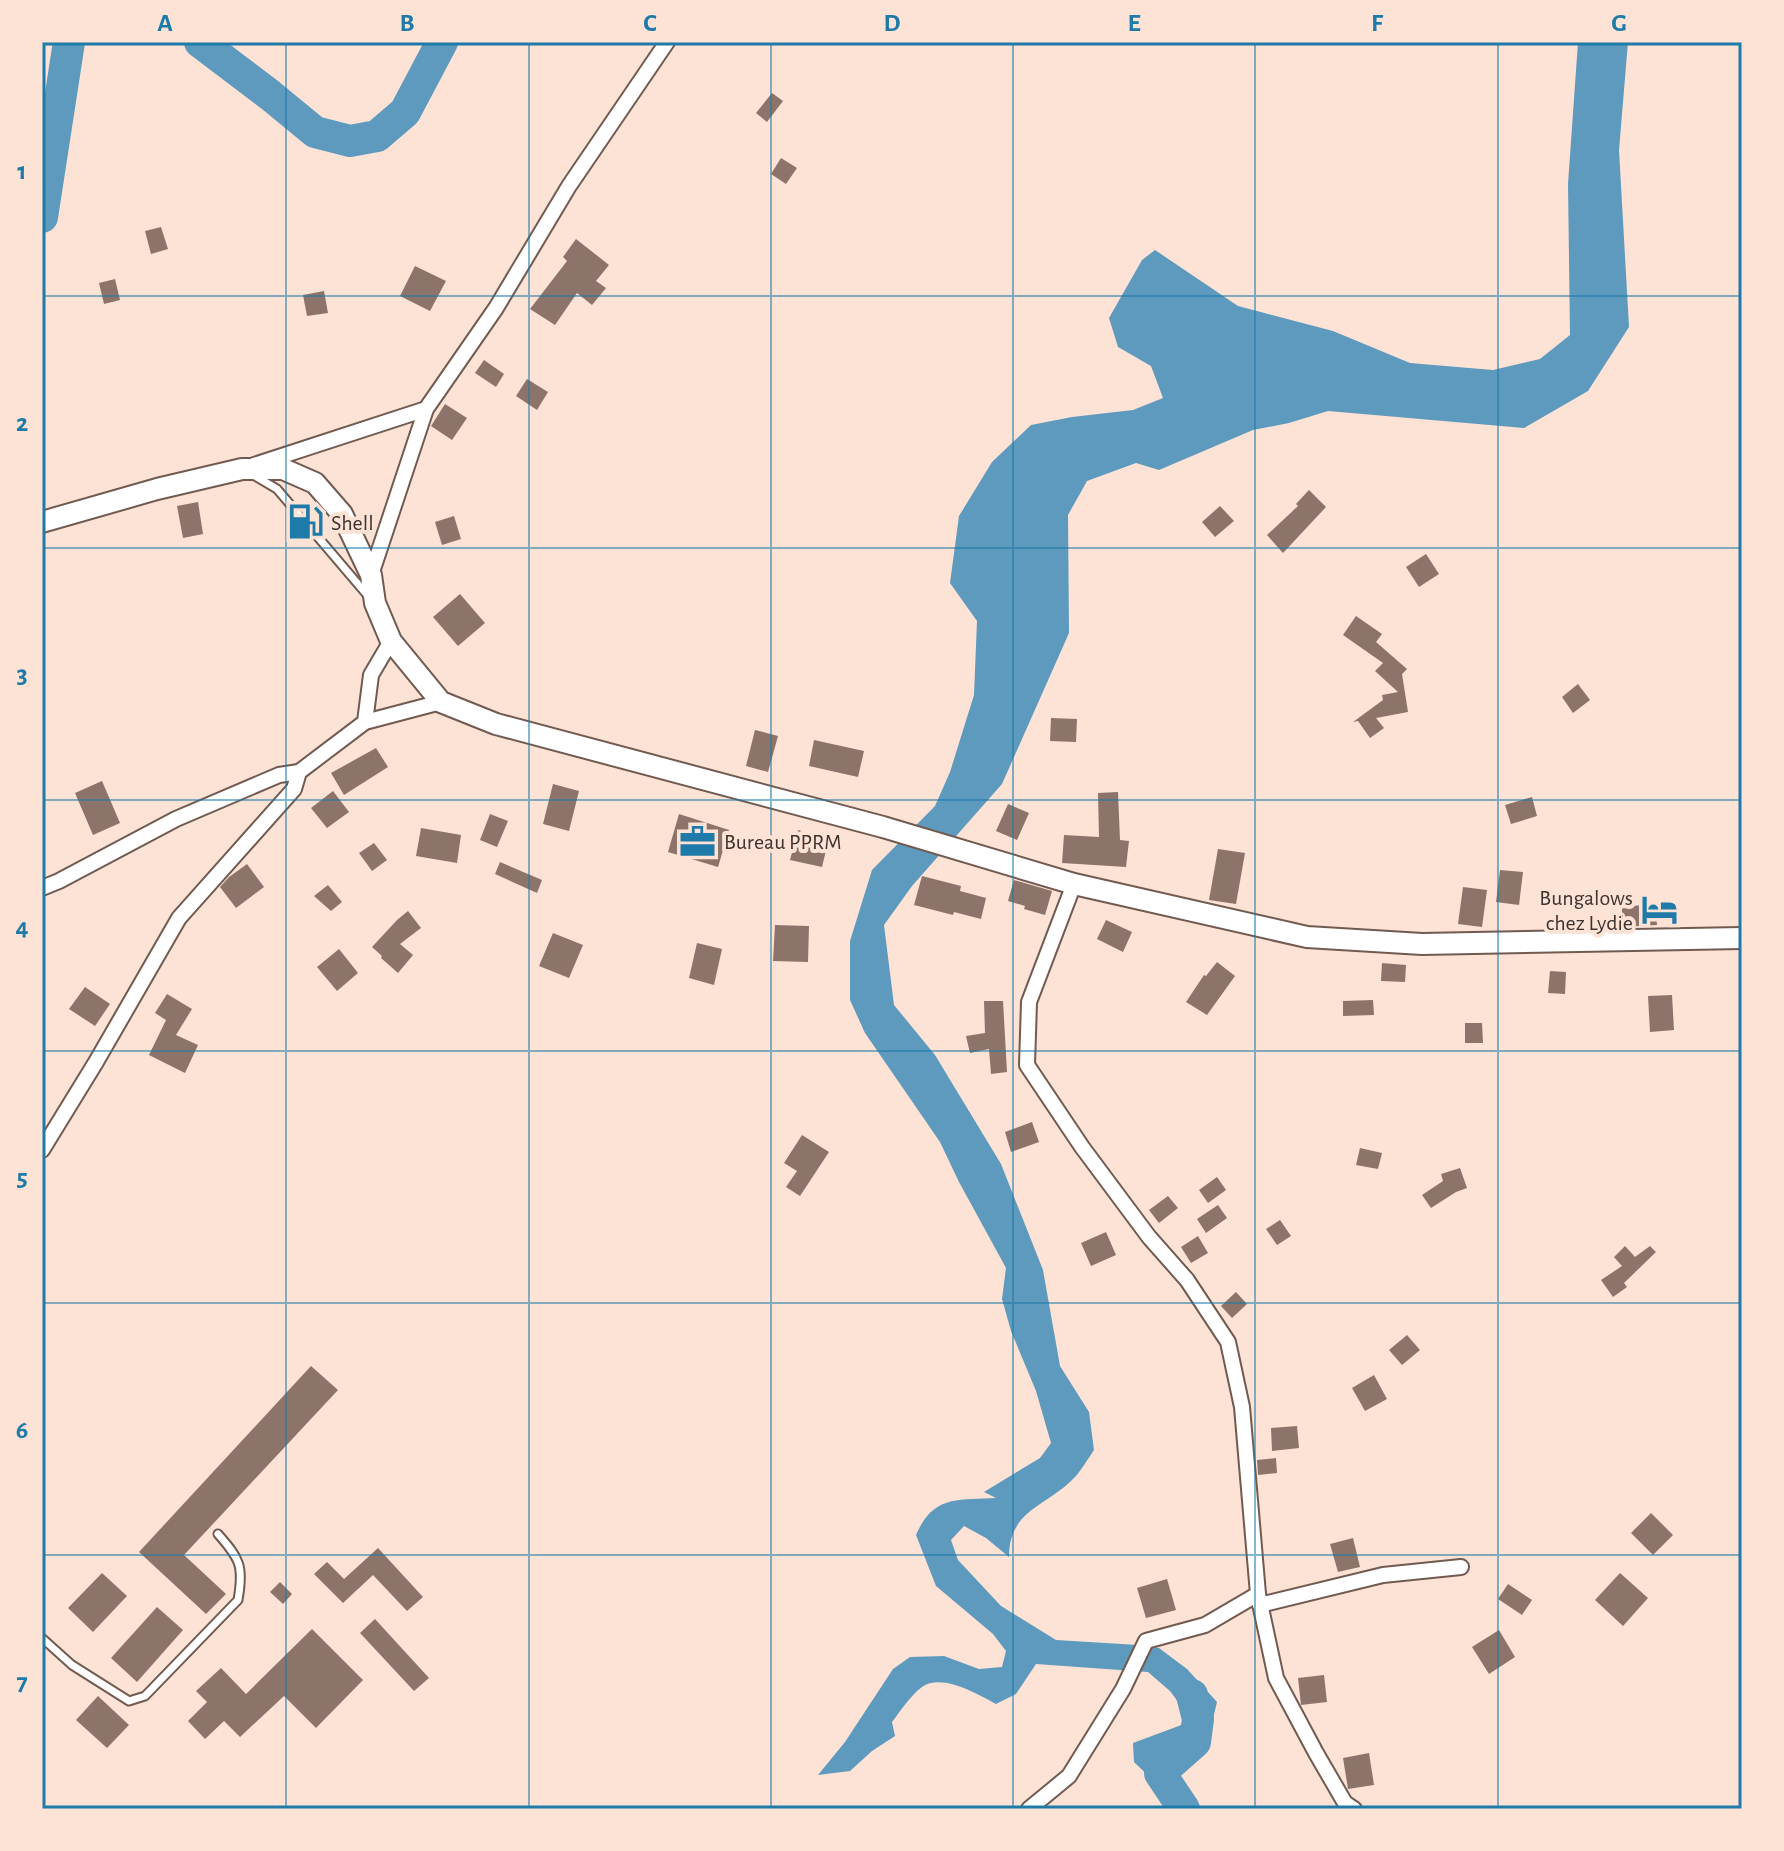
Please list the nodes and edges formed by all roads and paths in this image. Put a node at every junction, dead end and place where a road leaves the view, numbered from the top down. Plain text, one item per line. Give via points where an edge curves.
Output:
1 (667, 42) edge
2 (426, 409) junction
3 (242, 469) junction
4 (42, 522) edge
5 (371, 575) junction
6 (375, 603) junction
7 (391, 641) junction
8 (441, 702) junction
9 (365, 722) junction
10 (299, 772) junction
11 (1074, 884) junction
12 (42, 888) edge
13 (1742, 938) edge
14 (42, 1150) edge
15 (218, 1534) dead end
16 (1461, 1567) dead end
17 (1259, 1599) junction
18 (42, 1638) edge
19 (1029, 1809) edge
20 (1354, 1809) edge

1 - 2 street
2 - 3 street
2 - 5 street
3 - 4 main road
3 - 5 main road via 283,469 315,483 342,514
3 - 6 lane via 277,489
5 - 6 main road
6 - 7 main road
7 - 8 main road
7 - 9 street via 371,675
8 - 9 street
8 - 11 main road via 496,724
9 - 10 street
10 - 12 street via 279,775 176,819
10 - 14 street via 294,789 179,918
11 - 13 main road via 1307,937 1422,944
11 - 17 street via 1029,1002 1027,1065 1228,1342 1242,1407
15 - 18 lane via 236,1554 242,1578 238,1600 145,1696 129,1701 72,1665
16 - 17 street via 1383,1575
17 - 19 street via 1205,1625 1146,1641 1069,1776
17 - 20 street via 1276,1678 1330,1778

